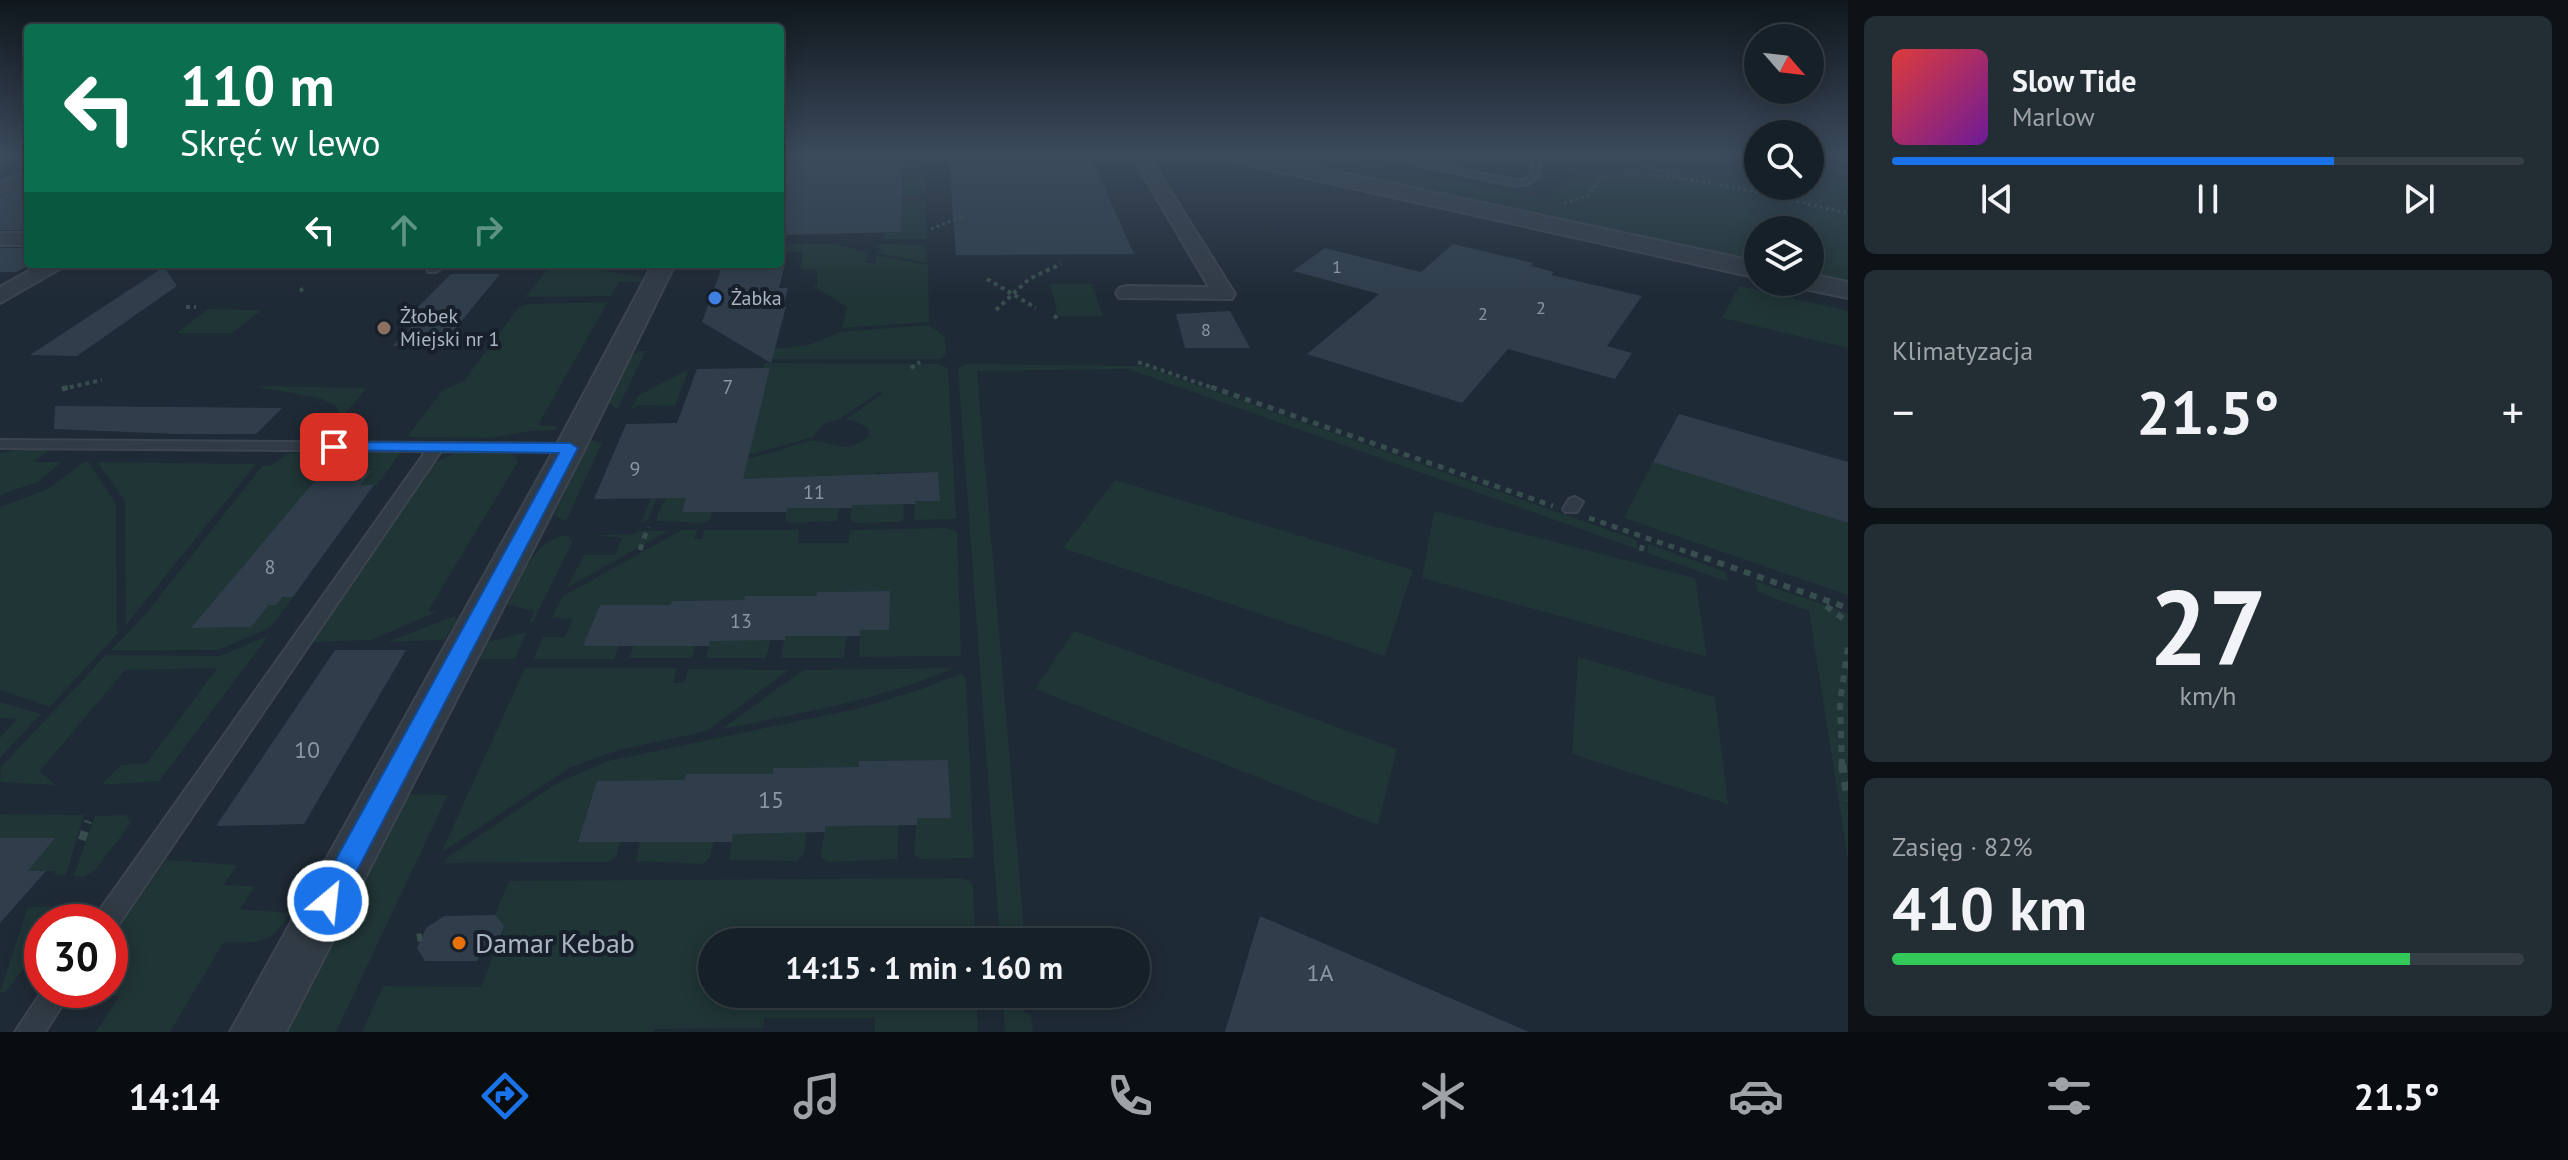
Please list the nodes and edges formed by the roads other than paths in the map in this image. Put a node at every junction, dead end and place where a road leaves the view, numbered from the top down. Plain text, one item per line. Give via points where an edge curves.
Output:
1 (1170, 202) edge
2 (1447, 202) edge
3 (0, 239) edge
4 (24, 239) edge
5 (1744, 267) edge
6 (50, 268) edge
7 (436, 268) edge
8 (662, 268) edge
9 (432, 270) dead end
10 (1824, 285) edge
11 (1848, 290) edge
12 (1127, 293) dead end
13 (0, 296) edge
14 (0, 444) edge
15 (436, 448) junction
16 (570, 448) junction
17 (119, 904) edge
18 (46, 1008) edge
19 (29, 1032) edge
20 (257, 1032) edge

1 - 12 street via 1224,294
2 - 5 street
3 - 4 street
6 - 13 street
7 - 9 lane
8 - 16 street
10 - 11 street
14 - 15 lane
15 - 16 lane
15 - 17 lane
16 - 20 street
18 - 19 lane

